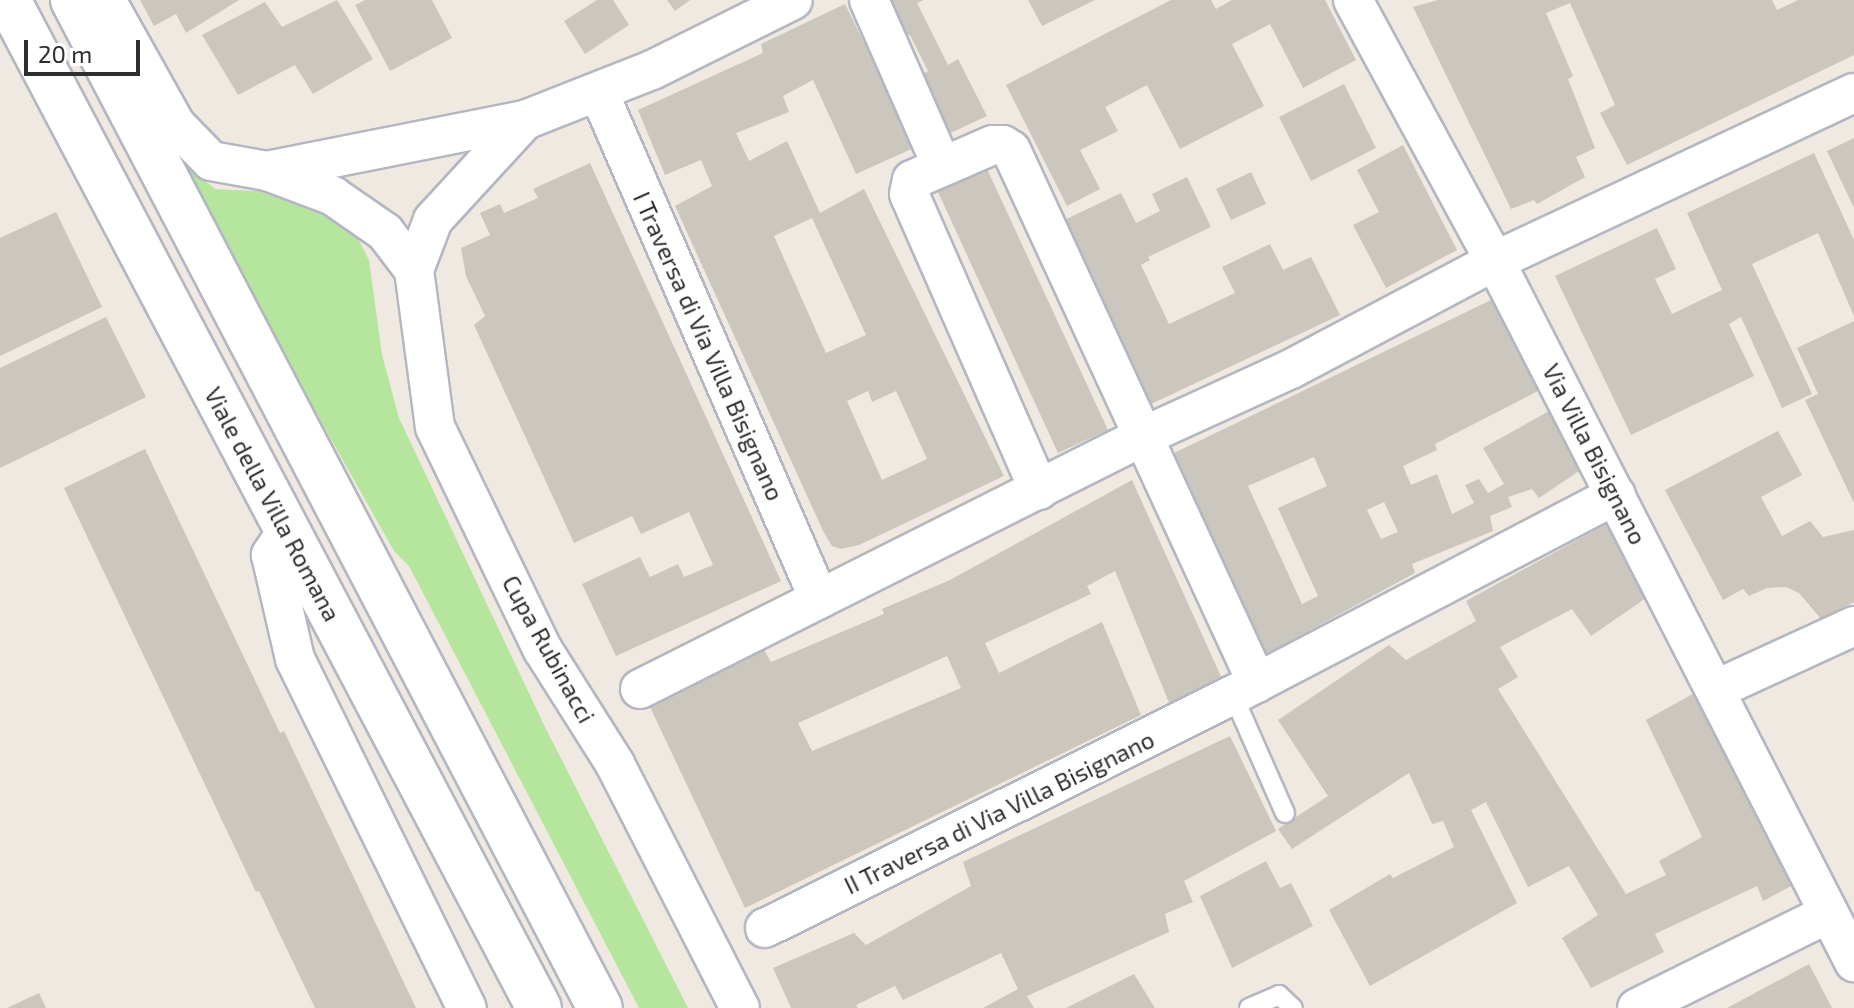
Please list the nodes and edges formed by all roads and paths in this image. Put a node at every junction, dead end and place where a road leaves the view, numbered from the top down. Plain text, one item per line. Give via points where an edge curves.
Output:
1 (8, 0) edge
2 (73, 0) edge
3 (106, 0) edge
4 (793, 0) edge
5 (869, 0) edge
6 (1353, 0) edge
7 (599, 93) junction
8 (1854, 93) edge
9 (525, 120) junction
10 (942, 166) junction
11 (267, 171) junction
12 (1495, 261) junction
13 (414, 270) junction
14 (1144, 436) junction
15 (1039, 490) junction
16 (1616, 495) junction
17 (287, 531) junction
18 (819, 599) junction
19 (1854, 626) edge
20 (640, 689) dead end
21 (1245, 689) junction
22 (1717, 689) junction
23 (1285, 813) dead end
24 (1829, 913) junction
25 (765, 928) dead end
26 (1854, 962) edge
27 (467, 1008) edge
28 (539, 1008) edge
29 (600, 1008) edge
30 (740, 1008) edge
31 (1249, 1008) edge
32 (1293, 1008) edge
33 (1637, 1008) edge

1 - 17 main road, Viale della Villa Romana
2 - 29 main road
3 - 11 street, Cupa Rubinacci via 176,125 211,161
4 - 7 street, Cupa Rubinacci
5 - 10 street
6 - 12 street, Via Villa Bisignano
7 - 9 street, Cupa Rubinacci
7 - 18 street, I Traversa di Via Villa Bisignano
8 - 12 street
9 - 11 street, Cupa Rubinacci
9 - 13 street, Cupa Rubinacci via 433,220
10 - 14 street via 993,145 1011,150
10 - 15 street via 912,180 909,194
11 - 13 street, Cupa Rubinacci via 333,196 385,232
12 - 14 street via 1291,369
12 - 16 street, Via Villa Bisignano
13 - 30 street, Cupa Rubinacci via 435,427 543,650 615,764
14 - 15 street
14 - 21 street
15 - 18 street
16 - 21 street, II Traversa di Via Villa Bisignano
16 - 22 street, Via Villa Bisignano
17 - 27 street via 271,555 295,659
17 - 28 main road, Viale della Villa Romana
18 - 20 street
19 - 22 street
21 - 23 lane
21 - 25 street, II Traversa di Via Villa Bisignano
22 - 24 street, Via Villa Bisignano
24 - 26 street, Via Villa Bisignano
24 - 33 street
31 - 32 lane via 1279,995

